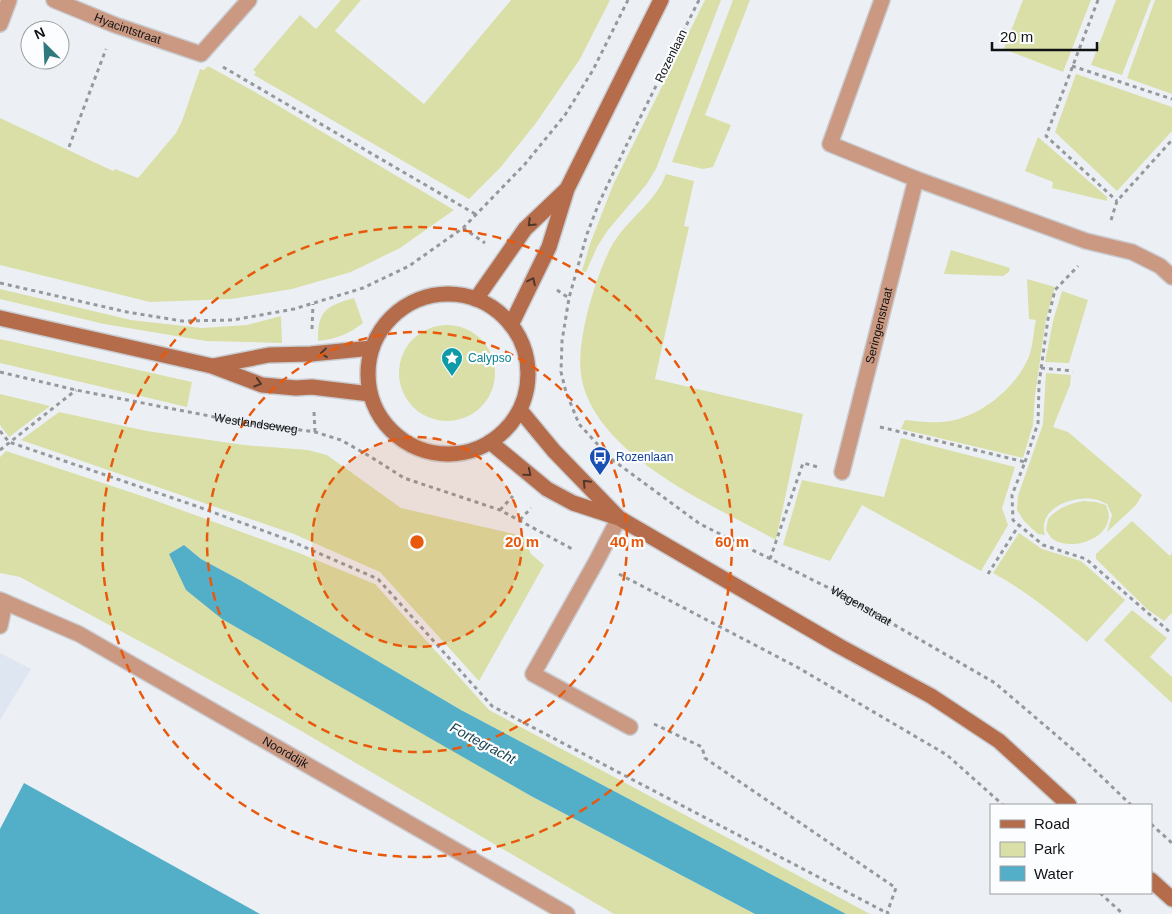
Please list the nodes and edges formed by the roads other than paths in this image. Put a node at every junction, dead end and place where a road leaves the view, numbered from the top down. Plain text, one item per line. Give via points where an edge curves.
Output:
1 (9, 0) edge
2 (54, 0) edge
3 (249, 0) edge
4 (661, 0) edge
5 (882, 0) edge
6 (0, 24) edge
7 (916, 179) junction
8 (567, 189) junction
9 (1172, 277) edge
10 (476, 299) junction
11 (0, 318) edge
12 (511, 325) junction
13 (372, 348) junction
14 (212, 366) junction
15 (370, 394) junction
16 (520, 410) junction
17 (490, 442) junction
18 (842, 472) road end
19 (619, 518) junction
20 (2, 601) edge
21 (0, 626) edge
22 (630, 727) road end
23 (1068, 804) edge
24 (1152, 881) edge
25 (1172, 899) edge
26 (567, 914) edge

1 - 6 street
2 - 3 street, Hyacintstraat via 201,54
4 - 8 street
5 - 7 street via 830,144
7 - 9 street via 1086,241 1132,252 1160,266
7 - 18 street, Seringenstraat
8 -> 10 street via 525,229
12 -> 8 street via 549,247
10 - 12 street via 496,310
10 - 13 street via 439,295 414,302 384,325
11 - 14 street
12 - 16 street via 525,352 528,366 528,382
13 -> 14 street via 269,355
13 - 15 street via 368,371
14 -> 15 street via 262,385
15 - 17 street via 390,429 406,442 424,450 451,454
16 - 17 street via 507,428
19 -> 16 street via 554,451
17 -> 19 street via 547,489 573,504
19 - 22 street via 533,674
19 - 23 street via 931,696 999,741
20 - 21 street
20 - 26 street, Noorddijk via 79,634
24 - 25 street

